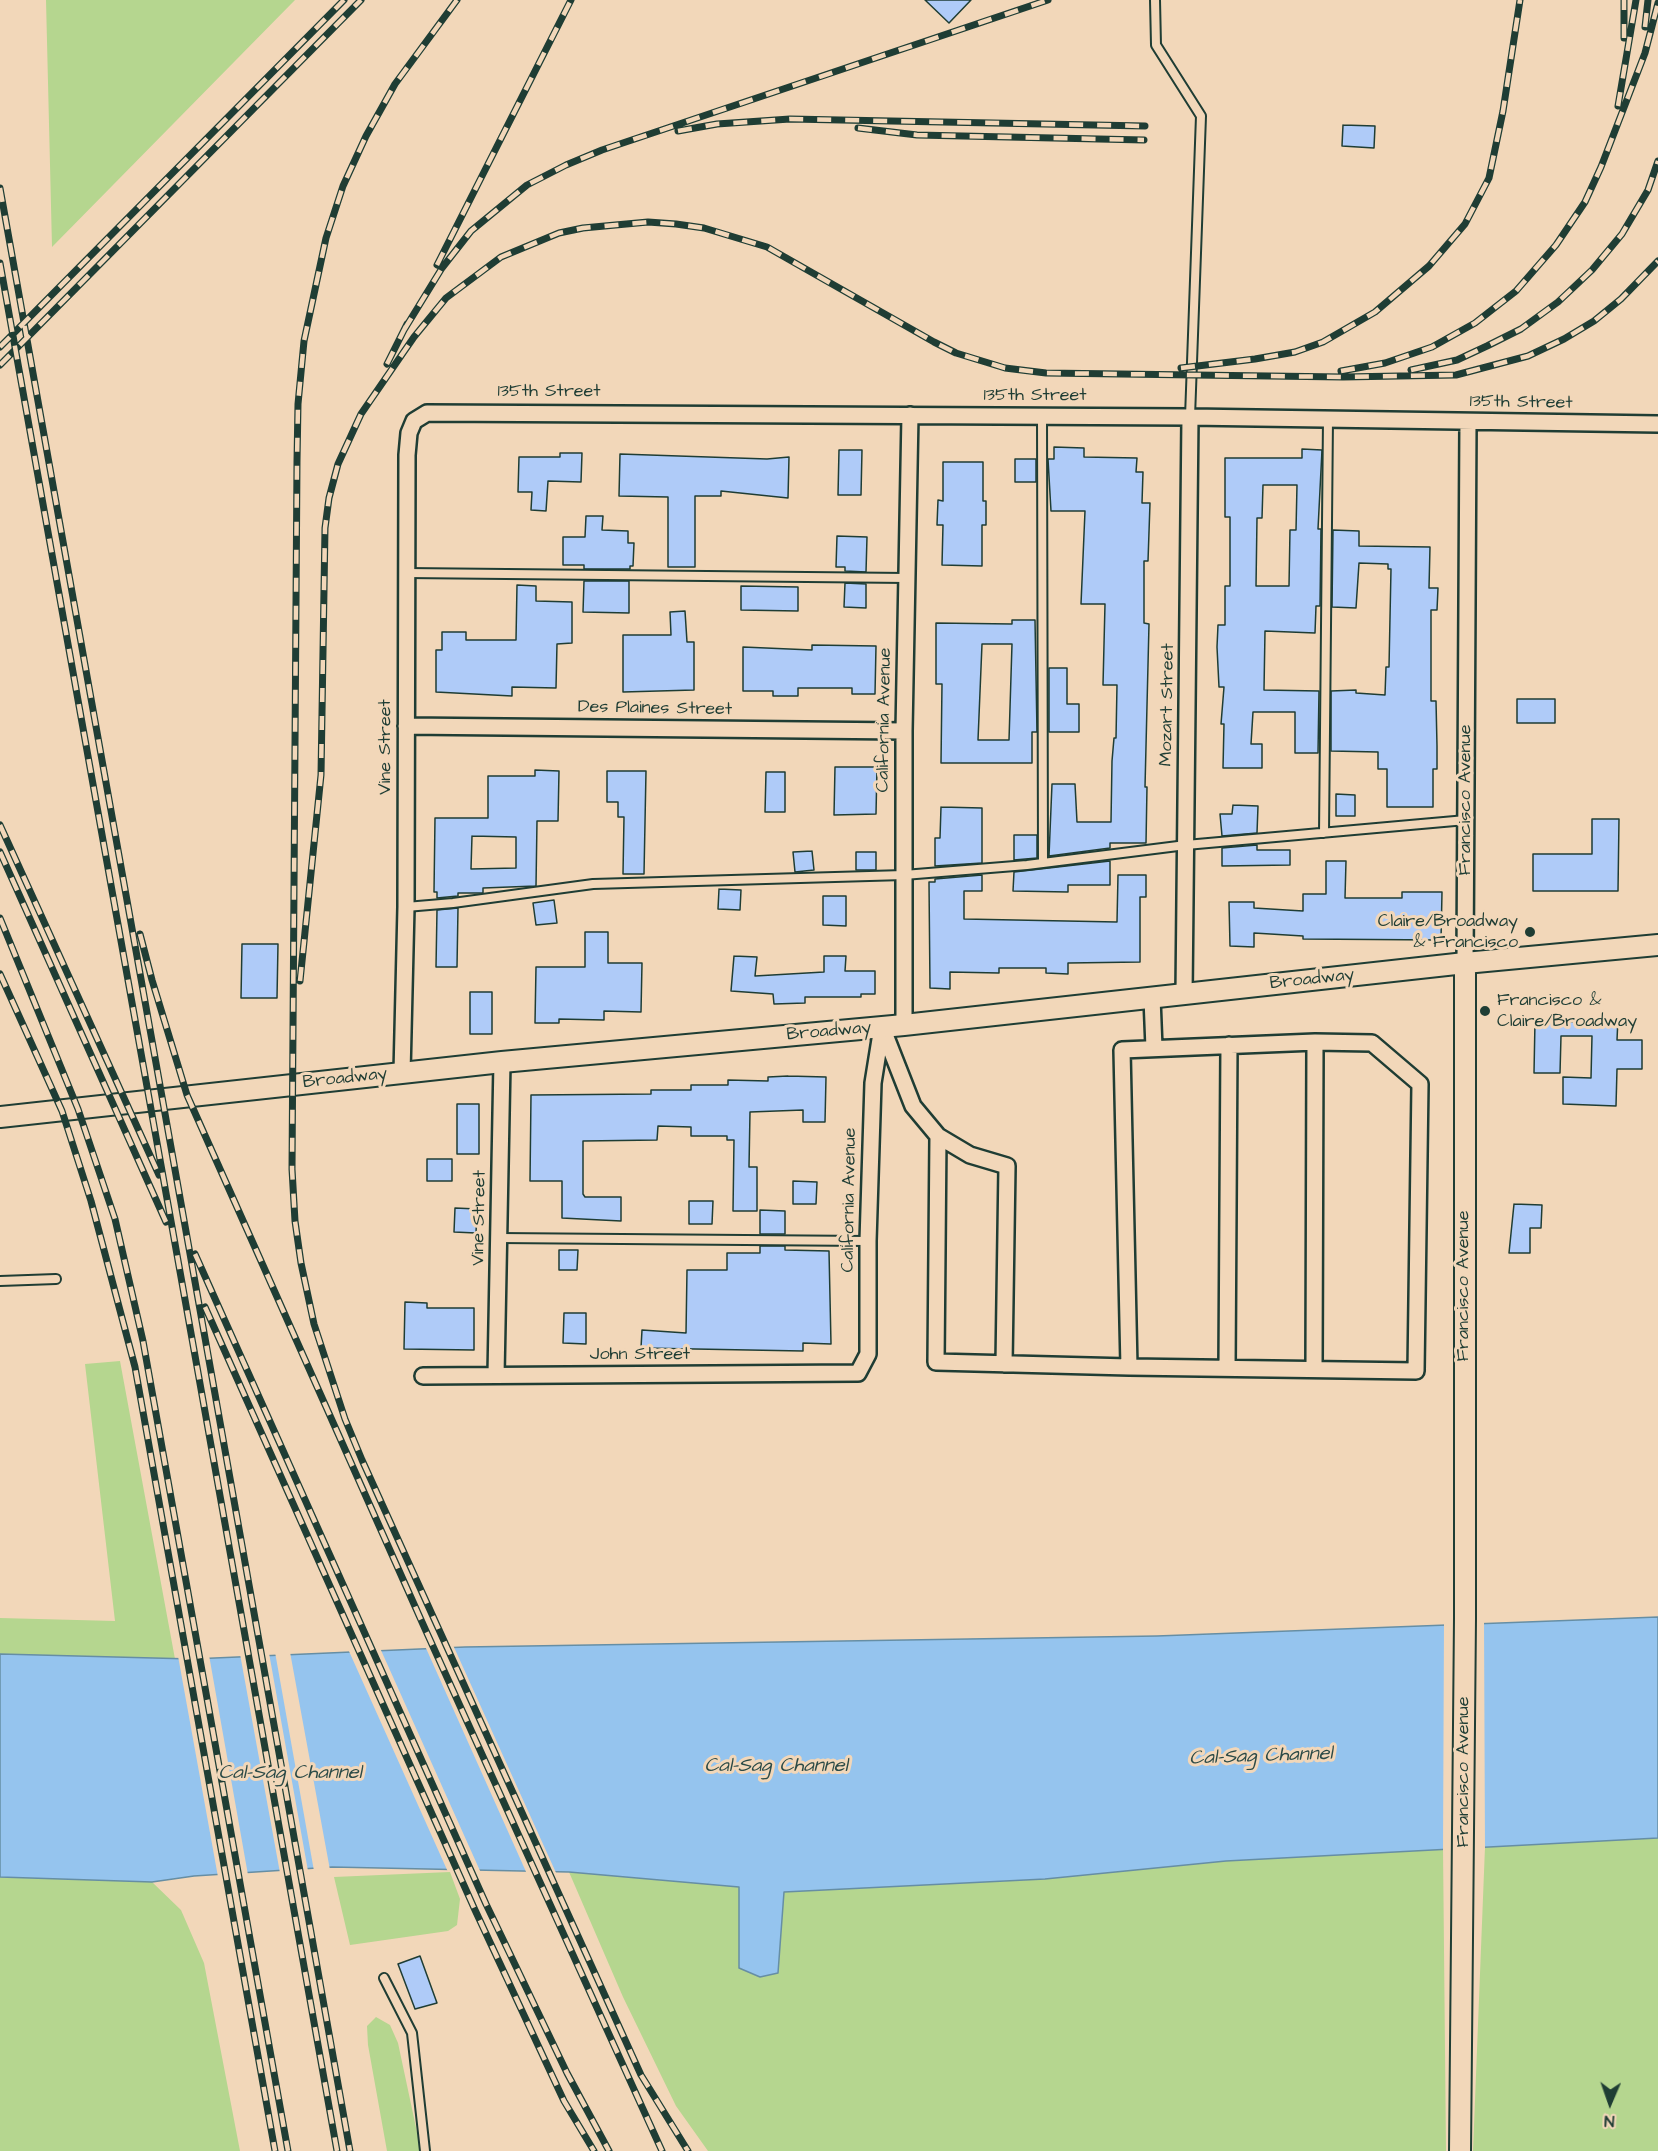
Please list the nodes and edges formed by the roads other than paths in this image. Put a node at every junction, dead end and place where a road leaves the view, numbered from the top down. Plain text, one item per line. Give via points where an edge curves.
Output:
1 (1155, 0) edge
2 (910, 414) junction
3 (1042, 416) junction
4 (1190, 417) junction
5 (1328, 419) junction
6 (414, 421) joint
7 (1468, 422) junction
8 (1658, 424) edge
9 (406, 573) junction
10 (907, 578) junction
11 (406, 726) junction
12 (904, 731) junction
13 (1466, 820) junction
14 (1324, 833) junction
15 (1186, 845) junction
16 (1043, 863) junction
17 (904, 875) junction
18 (406, 907) junction
19 (1658, 945) edge
20 (1465, 963) junction
21 (1184, 994) junction
22 (1152, 998) junction
23 (904, 1025) junction
24 (882, 1027) junction
25 (1315, 1042) junction
26 (1228, 1045) junction
27 (1154, 1048) junction
28 (502, 1062) junction
29 (402, 1074) junction
30 (0, 1117) edge
31 (938, 1136) junction
32 (499, 1238) junction
33 (868, 1241) junction
34 (56, 1279) dead end
35 (0, 1281) edge
36 (1004, 1364) junction
37 (1129, 1367) junction
38 (1227, 1368) junction
39 (1314, 1369) junction
40 (858, 1373) joint
41 (496, 1375) junction
42 (423, 1376) dead end
43 (384, 1978) dead end
44 (425, 2151) edge
45 (1460, 2151) edge

1 - 4 lane via 1156,45 1201,116
2 - 3 street, 135th Street
2 - 6 street, 135th Street via 443,411 427,413
2 - 10 street, California Avenue
3 - 4 street, 135th Street
3 - 16 lane
4 - 5 street, 135th Street
4 - 15 street, Mozart Street
5 - 7 street, 135th Street
5 - 14 lane
6 - 9 street, Vine Street via 406,455
7 - 8 street, 135th Street
7 - 13 street, Francisco Avenue
9 - 10 lane
9 - 11 street, Vine Street
10 - 12 street, California Avenue
11 - 12 street, Des Plaines Street
11 - 18 street, Vine Street
12 - 17 street, California Avenue
13 - 14 lane
13 - 20 street, Francisco Avenue
14 - 15 lane
15 - 16 lane
15 - 21 street, Mozart Street
16 - 17 lane
17 - 18 lane via 593,884
17 - 23 street, California Avenue
18 - 29 street, Vine Street
19 - 20 street, Broadway
20 - 21 street, Broadway
20 - 45 street, Francisco Avenue
21 - 22 street, Broadway
22 - 23 street, Broadway
22 - 27 street
23 - 24 street, Broadway
24 - 28 street, Broadway
24 - 31 street via 913,1106
24 - 33 street, California Avenue via 873,1083
25 - 26 street
25 - 39 street
25 - 39 street via 1372,1043 1420,1084 1416,1371
26 - 27 street
26 - 38 street
27 - 37 street via 1122,1050
28 - 29 street, Broadway
28 - 32 street, Vine Street
29 - 30 street, Broadway
31 - 36 street via 970,1155 1007,1166
31 - 36 street via 936,1362
32 - 33 lane
32 - 41 street, Vine Street
33 - 40 street, California Avenue via 868,1354
34 - 35 lane
36 - 37 street
37 - 38 street
38 - 39 street
40 - 41 street, John Street
41 - 42 street, John Street
43 - 44 lane via 412,2033

